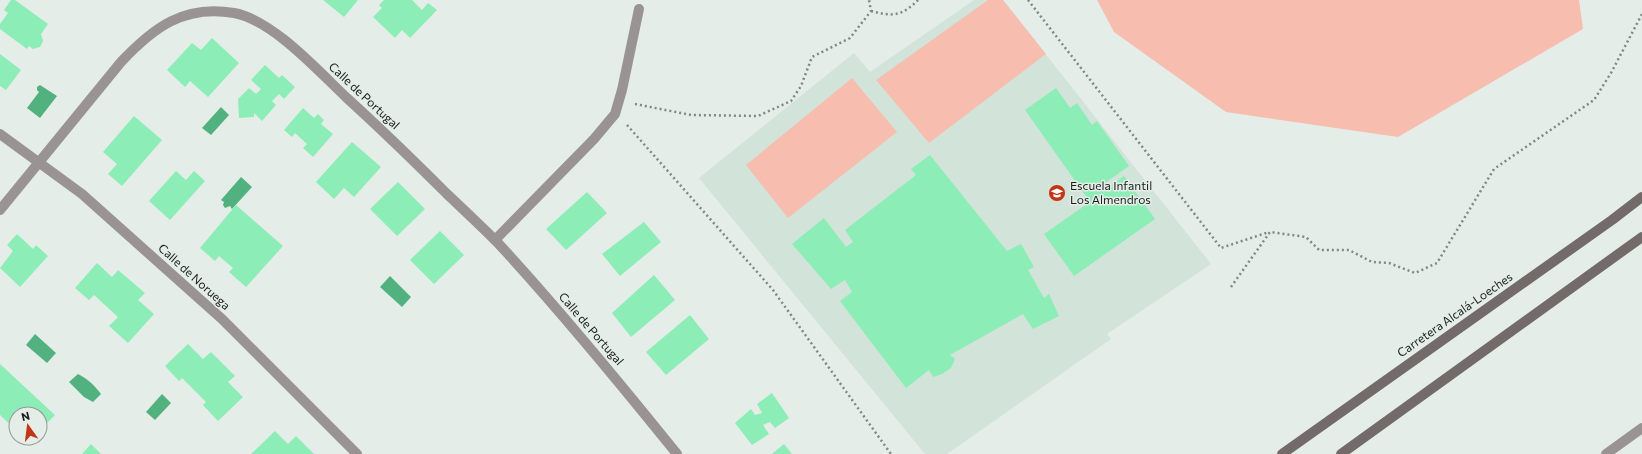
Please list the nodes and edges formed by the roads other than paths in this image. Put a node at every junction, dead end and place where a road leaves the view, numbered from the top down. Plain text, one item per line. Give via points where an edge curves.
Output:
1 (639, 10) dead end
2 (0, 134) edge
3 (39, 162) junction
4 (1642, 197) edge
5 (0, 210) edge
6 (1642, 238) edge
7 (495, 240) junction
8 (1642, 428) edge
9 (357, 454) edge
10 (677, 454) edge
11 (1282, 454) edge
12 (1341, 454) edge
13 (1606, 454) edge

1 - 7 street via 614,114 594,139
2 - 3 street, Calle de Noruega
3 - 5 street, Calle de Portugal
3 - 7 street, Calle de Portugal via 121,62 140,42 161,26 186,15 208,11 235,13 259,23 280,36
3 - 9 street, Calle de Noruega via 82,194 222,319
4 - 11 main road, Carretera Alcalá-Loeches
6 - 12 main road
7 - 10 street, Calle de Portugal via 609,369
8 - 13 street

